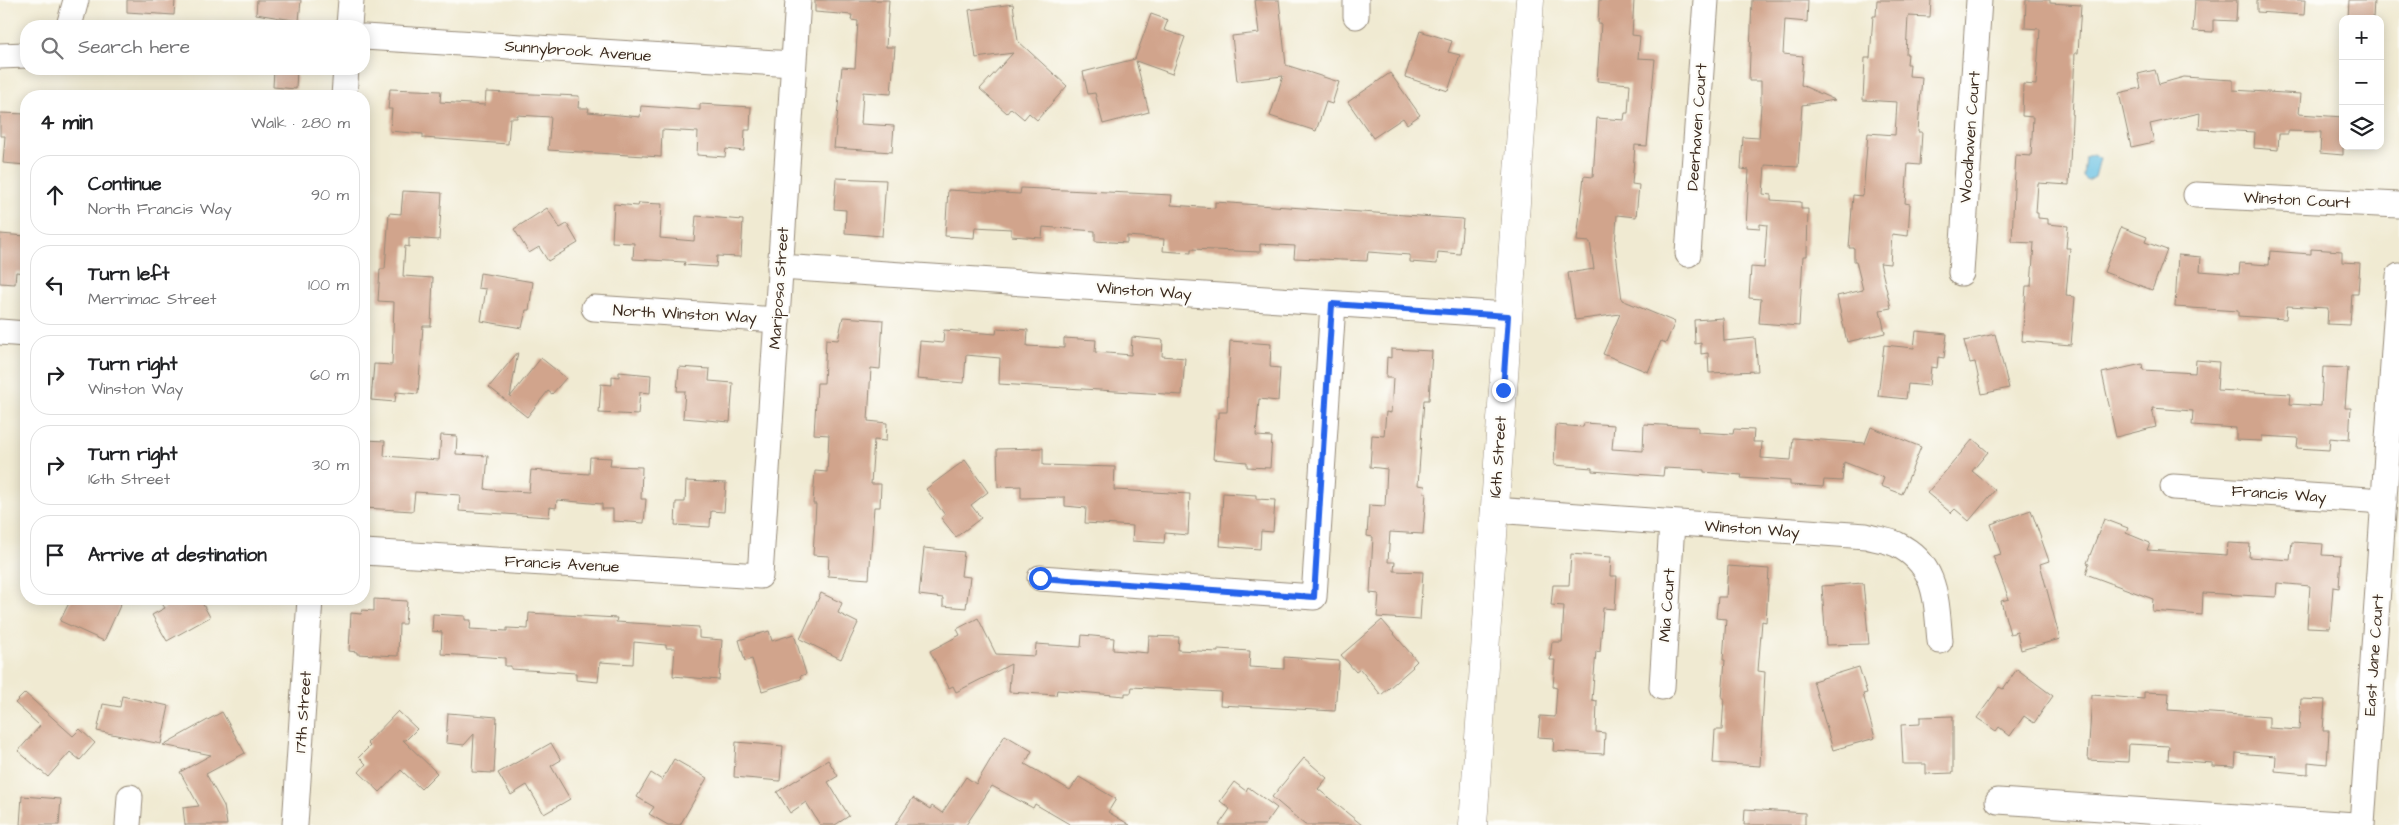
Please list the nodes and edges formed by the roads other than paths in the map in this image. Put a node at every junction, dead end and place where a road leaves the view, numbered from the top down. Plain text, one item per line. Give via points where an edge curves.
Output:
1 (76, 0) edge
2 (351, 0) edge
3 (798, 0) edge
4 (1530, 0) edge
5 (1706, 0) edge
6 (1979, 0) edge
7 (71, 20) edge
8 (349, 20) edge
9 (370, 37) edge
10 (20, 55) edge
11 (0, 56) edge
12 (793, 64) junction
13 (346, 75) edge
14 (344, 90) edge
15 (2196, 195) dead end
16 (2399, 206) edge
17 (1688, 254) dead end
18 (780, 267) junction
19 (1961, 273) dead end
20 (2399, 276) edge
21 (1332, 304) junction
22 (594, 308) dead end
23 (1508, 316) junction
24 (777, 320) junction
25 (0, 332) edge
26 (20, 334) edge
27 (2174, 487) dead end
28 (2384, 500) junction
29 (1494, 510) junction
30 (1672, 523) junction
31 (370, 552) edge
32 (760, 576) joint
33 (1040, 578) dead end
34 (310, 605) edge
35 (1940, 640) dead end
36 (1662, 688) dead end
37 (130, 797) dead end
38 (1998, 801) dead end
39 (128, 825) edge
40 (295, 825) edge
41 (1473, 825) edge
42 (2355, 825) edge
43 (2362, 825) edge

1 - 7 street
2 - 8 street
3 - 12 street, Mariposa Street
4 - 23 main road, 16th Street
5 - 17 street, Deerhaven Court
6 - 19 street, Woodhaven Court
9 - 12 street, Sunnybrook Avenue
10 - 11 street
12 - 18 street, Mariposa Street
13 - 14 street
15 - 16 street, Winston Court
18 - 21 street, Winston Way
18 - 24 street, Mariposa Street
20 - 28 street, East Jane Court
21 - 23 street, Winston Way
21 - 33 street via 1314,597
22 - 24 street, North Winston Way
23 - 29 main road, 16th Street
24 - 32 street, Mariposa Street
25 - 26 street
27 - 28 street, Francis Way
28 - 43 street, East Jane Court
29 - 30 street, Winston Way
29 - 41 main road, 16th Street
30 - 35 street, Winston Way via 1866,536 1896,544 1920,561 1935,588
30 - 36 street, Mia Court
31 - 32 street, Francis Avenue
34 - 40 street, 17th Street
37 - 39 street
38 - 42 street

